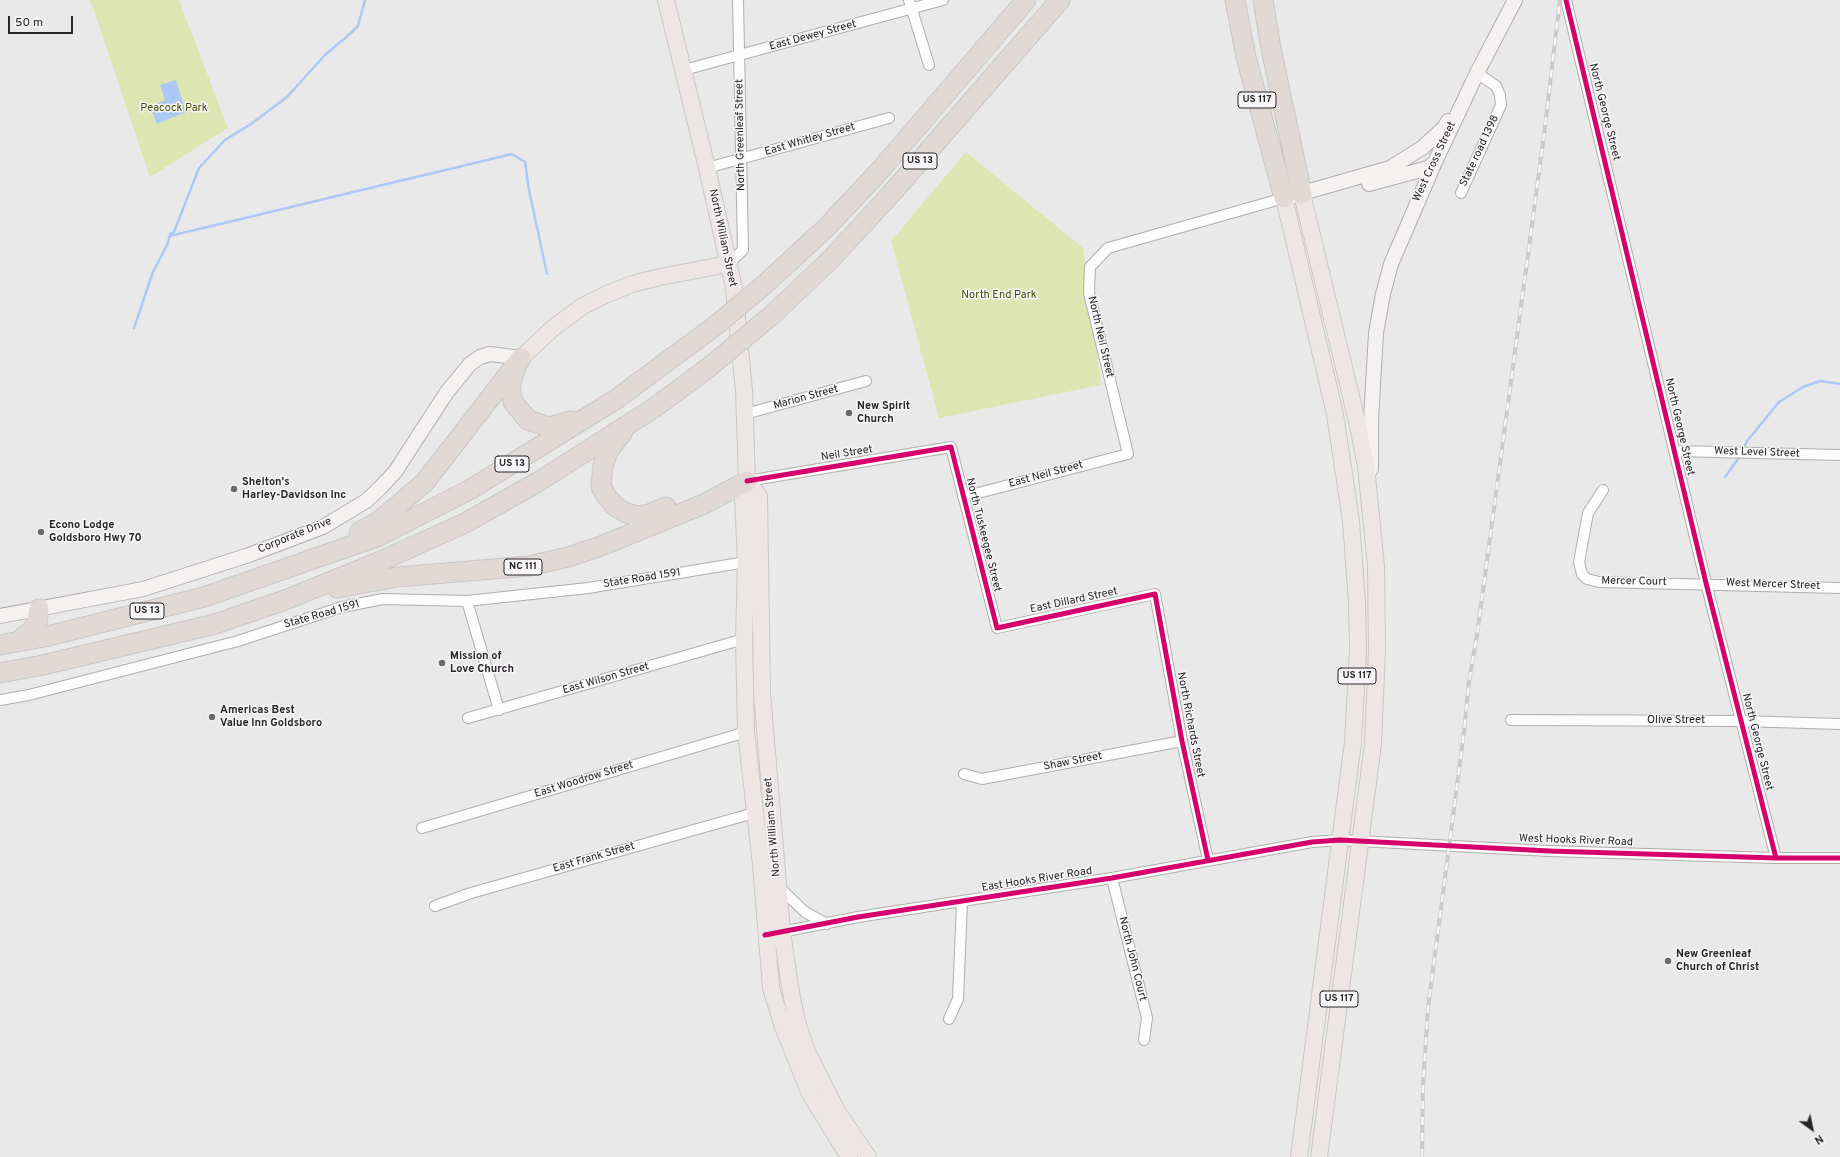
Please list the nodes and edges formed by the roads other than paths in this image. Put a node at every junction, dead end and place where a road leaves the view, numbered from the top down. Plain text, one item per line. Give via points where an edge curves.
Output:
1 (666, 0) edge
2 (738, 0) edge
3 (943, 0) edge
4 (1026, 0) edge
5 (1060, 0) edge
6 (1235, 0) edge
7 (1263, 0) edge
8 (1516, 0) edge
9 (1566, 0) edge
10 (910, 4) edge
11 (738, 56) junction
12 (929, 65) dead end
13 (684, 70) junction
14 (1477, 73) junction
15 (889, 118) dead end
16 (742, 159) junction
17 (1435, 162) junction
18 (707, 168) junction
19 (1461, 194) dead end
20 (1303, 198) junction
21 (1285, 203) junction
22 (1152, 235) joint
23 (728, 264) junction
24 (521, 358) junction
25 (866, 382) dead end
26 (615, 400) junction
27 (654, 408) junction
28 (745, 414) junction
29 (951, 447) joint
30 (1674, 451) junction
31 (1128, 454) joint
32 (1840, 455) edge
33 (747, 481) junction
34 (1603, 490) dead end
35 (964, 497) junction
36 (1372, 524) junction
37 (746, 562) junction
38 (290, 568) junction
39 (1706, 583) junction
40 (1840, 588) edge
41 (1155, 594) joint
42 (285, 600) junction
43 (467, 601) junction
44 (39, 609) junction
45 (0, 616) edge
46 (997, 628) joint
47 (69, 630) junction
48 (744, 639) junction
49 (19, 641) junction
50 (0, 645) edge
51 (1358, 649) junction
52 (1378, 650) junction
53 (0, 673) edge
54 (0, 700) edge
55 (499, 710) junction
56 (468, 718) dead end
57 (1511, 720) dead end
58 (1741, 721) junction
59 (1840, 724) edge
60 (746, 732) junction
61 (1182, 741) junction
62 (964, 774) dead end
63 (754, 813) junction
64 (422, 828) dead end
65 (1340, 840) junction
66 (1312, 842) joint
67 (1361, 842) junction
68 (1776, 858) junction
69 (1840, 858) edge
70 (1208, 860) junction
71 (1112, 878) junction
72 (779, 887) junction
73 (962, 902) junction
74 (435, 906) dead end
75 (826, 924) junction
76 (782, 932) junction
77 (765, 935) junction
78 (949, 1019) dead end
79 (1144, 1040) dead end
80 (855, 1155) edge
81 (1298, 1157) edge
82 (1319, 1157) edge

1 - 13 main road, North William Street
2 - 11 street, North Greenleaf Street
3 - 10 street, East Dewey Street
4 - 26 highway, US 13, bridge via 882,168 827,227 715,326
5 - 27 highway, US 13, bridge via 831,259 772,315 708,368
6 - 21 highway, US 117 via 1246,57
7 - 20 highway, US 117
8 - 14 main road
9 - 30 street, North George Street
10 - 11 street, East Dewey Street
10 - 12 street
11 - 13 street, East Dewey Street
11 - 16 street, North Greenleaf Street
13 - 18 main road, North William Street
14 - 17 main road, West Cross Street
14 - 19 street, State road 1398 via 1496,86 1501,105
14 - 20 main road, West Cross Street via 1444,128 1422,148 1390,168
15 - 16 street, East Whitley Street
16 - 18 street, East Whitley Street
16 - 23 street, North Greenleaf Street via 743,250
17 - 20 main road via 1428,168
17 - 36 main road, West Cross Street via 1391,264 1376,332 1371,420
18 - 23 main road, North William Street
20 - 21 main road, West Cross Street
20 - 36 main road, US 117 via 1357,421 1366,466
21 - 22 street, West Cross Street via 1253,207
21 - 51 main road, US 117 via 1342,453 1351,521
22 - 31 street, North Neil Street via 1108,248 1090,267 1089,293
23 - 24 main road via 660,276 604,295 583,306 554,328
23 - 28 main road, North William Street via 734,288
24 - 26 highway via 510,389 514,402 528,420 549,427
24 - 38 highway via 425,482 378,522
24 - 44 main road, Corporate Drive via 490,354 470,364 447,392 395,472 380,488 346,514 323,526 249,555 143,589
25 - 28 street, Marion Street
26 - 38 highway, US 13 via 471,489 379,536
27 - 33 highway via 623,432 609,450 603,465 602,487 616,506 626,513 637,516 649,514 698,494
27 - 42 highway, US 13 via 538,482 465,523
28 - 33 main road, North William Street
29 - 33 street, Neil Street
29 - 35 street, North Tuskeegee Street
30 - 32 street, West Level Street
30 - 39 street, North George Street
31 - 35 street, East Neil Street
33 - 37 main road, North William Street via 743,497
33 - 42 highway, NC 111 via 704,504 568,557 530,566 397,577
33 - 72 main road, North William Street via 759,496 762,693
34 - 39 street, Mercer Court via 1588,513 1579,562 1582,574 1587,580
35 - 46 street, North Tuskeegee Street
36 - 52 main road, US 117
37 - 43 street, State Road 1591 via 588,588
37 - 48 main road, North William Street
38 - 47 highway, US 13 via 204,597
39 - 40 street, West Mercer Street
39 - 58 street, North George Street
41 - 46 street, East Dillard Street
41 - 61 street, North Richards Street
42 - 53 highway, US 13 via 215,624
43 - 54 street, State Road 1591 via 383,599 342,607 238,641 29,695
43 - 55 street
44 - 45 main road, Corporate Drive
44 - 47 highway via 48,622 58,628
44 - 49 highway via 33,629
47 - 49 highway, US 13
48 - 55 street, East Wilson Street
48 - 60 main road, North William Street
49 - 50 highway, US 13
51 - 52 main road
51 - 65 main road, US 117 via 1353,742
52 - 67 main road, US 117 via 1373,744
55 - 56 street, East Wilson Street
57 - 58 street, Olive Street
58 - 59 street, Olive Street
58 - 68 street, North George Street
60 - 63 main road, North William Street
60 - 64 street, East Woodrow Street
61 - 62 street, Shaw Street via 982,779
61 - 70 street, North Richards Street
63 - 74 street, East Frank Street via 471,893
63 - 77 main road, North William Street via 761,865
65 - 66 street, West Hooks River Road
65 - 67 street, West Hooks River Road
65 - 81 main road, US 117
66 - 70 street, East Hooks River Road
67 - 68 street, West Hooks River Road
67 - 82 main road, US 117
68 - 69 street, West Hooks River Road
70 - 71 street, East Hooks River Road
71 - 73 street, East Hooks River Road
71 - 79 street, North John Court via 1147,1018
72 - 75 street via 805,912
72 - 76 main road, North William Street
73 - 75 street, East Hooks River Road
73 - 78 street via 958,999
75 - 76 street, East Hooks River Road
76 - 77 street, East Hooks River Road
76 - 80 main road, North William Street via 797,1022 807,1052 837,1111
77 - 80 main road, North William Street via 771,988 783,1027 810,1094

